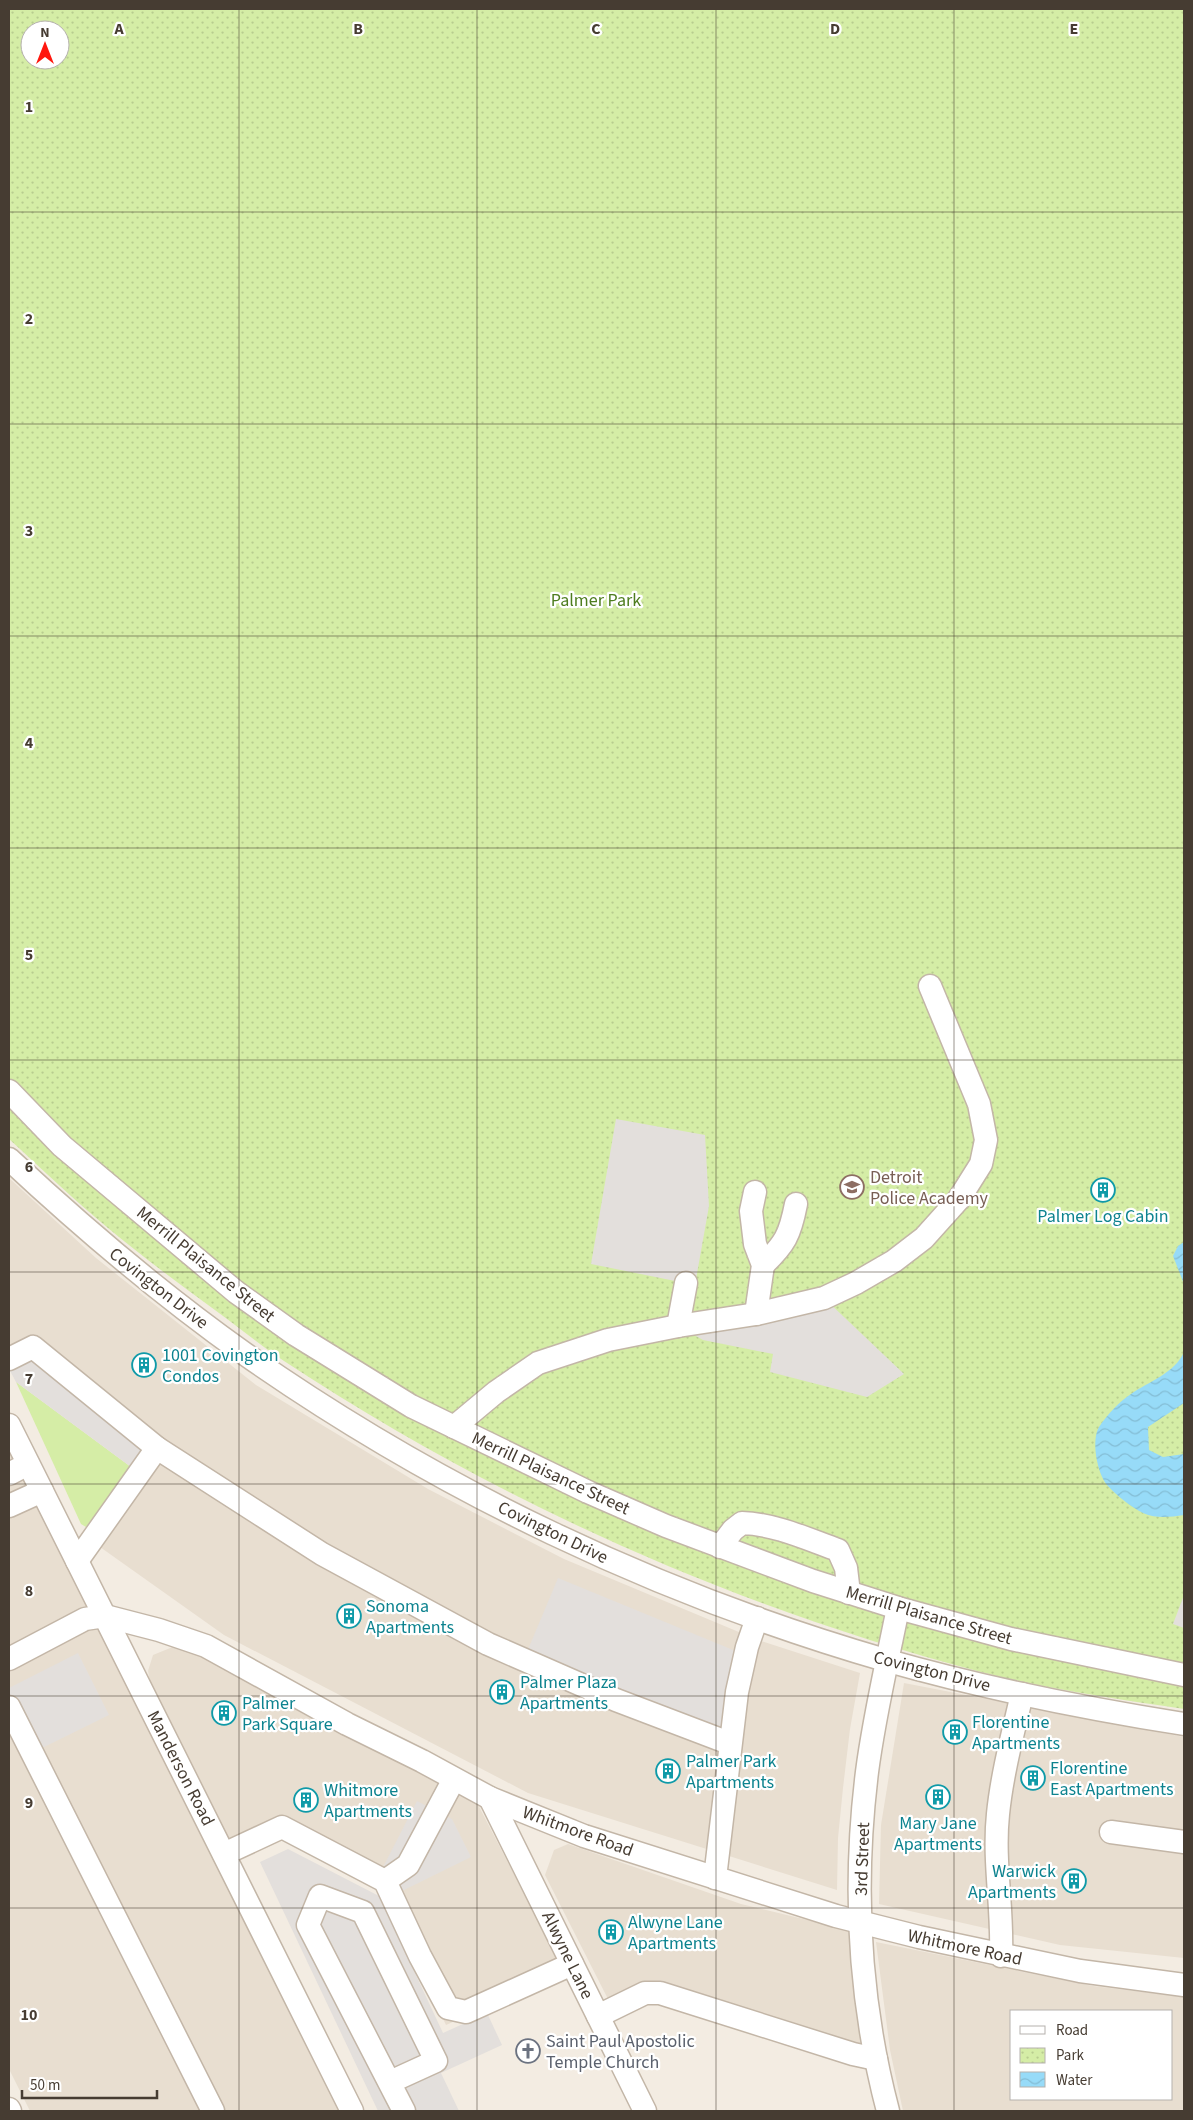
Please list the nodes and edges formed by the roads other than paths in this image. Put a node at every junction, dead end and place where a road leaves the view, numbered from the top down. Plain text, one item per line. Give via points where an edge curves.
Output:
1 (930, 986) dead end
2 (9, 1091) edge
3 (9, 1159) edge
4 (755, 1192) dead end
5 (796, 1204) dead end
6 (763, 1265) junction
7 (686, 1283) dead end
8 (756, 1314) junction
9 (678, 1326) junction
10 (9, 1360) edge
11 (9, 1425) edge
12 (454, 1427) junction
13 (157, 1448) junction
14 (19, 1469) edge
15 (42, 1491) junction
16 (9, 1506) edge
17 (720, 1547) junction
18 (77, 1561) junction
19 (849, 1593) junction
20 (898, 1608) junction
21 (105, 1616) junction
22 (757, 1618) junction
23 (9, 1659) edge
24 (887, 1661) junction
25 (1184, 1675) edge
26 (1022, 1694) junction
27 (9, 1707) edge
28 (1184, 1724) edge
29 (729, 1743) junction
30 (454, 1778) junction
31 (490, 1798) junction
32 (1111, 1832) dead end
33 (1184, 1842) edge
34 (224, 1854) junction
35 (715, 1878) junction
36 (385, 1881) junction
37 (861, 1922) junction
38 (1001, 1956) junction
39 (572, 1964) junction
40 (1184, 1985) edge
41 (598, 2016) junction
42 (876, 2059) junction
43 (390, 2082) junction
44 (213, 2111) edge
45 (352, 2111) edge
46 (404, 2111) edge
47 (645, 2111) edge
48 (888, 2111) edge

1 - 8 street via 979,1104 986,1140 981,1164 959,1199 924,1238 894,1261 824,1298
2 - 12 street, Merrill Plaisance Street via 62,1146 236,1292 358,1375
3 - 22 street, Covington Drive via 106,1246 198,1319 344,1418 468,1490 567,1540
4 - 6 street via 751,1211 755,1244
5 - 6 street via 791,1230
6 - 8 street
7 - 9 street
8 - 9 street
9 - 12 street via 608,1340 538,1363
10 - 13 street via 33,1348
11 - 14 street, Manderson Road
12 - 17 street, Merrill Plaisance Street via 588,1492
13 - 18 street
13 - 29 street via 322,1554 488,1644 616,1700
14 - 15 street, Manderson Road
15 - 16 street
15 - 18 street, Manderson Road
17 - 19 street, Merrill Plaisance Street
17 - 19 street via 742,1523 760,1523 809,1539 838,1550 846,1568
18 - 21 street, Manderson Road
19 - 20 street, Merrill Plaisance Street
20 - 24 street, 3rd Street
20 - 25 street, Merrill Plaisance Street via 1011,1639
21 - 23 street, Whitmore Road via 85,1619
21 - 30 street, Whitmore Road via 206,1646 347,1724
21 - 34 street, Manderson Road
22 - 24 street, Covington Drive
22 - 29 street via 737,1692
24 - 26 street, Covington Drive
24 - 37 street, 3rd Street via 867,1774 861,1849
26 - 28 street, Covington Drive
26 - 38 street via 998,1814
27 - 44 street
29 - 35 street
30 - 31 street, Whitmore Road
30 - 36 street via 408,1865
31 - 35 street, Whitmore Road via 584,1836
31 - 39 street, Alwyne Lane
32 - 33 street
34 - 36 street via 282,1827
34 - 45 street, Manderson Road
35 - 37 street, Whitmore Road
36 - 39 street via 448,2008 466,2012
37 - 38 street, Whitmore Road
37 - 42 street, 3rd Street via 865,1986
38 - 40 street, Whitmore Road
39 - 41 street, Alwyne Lane
41 - 42 street via 645,1993 660,1993
41 - 47 street, Alwyne Lane
42 - 48 street, 3rd Street
43 - 43 street via 308,1925 320,1896 363,1912 436,2061
43 - 46 street

